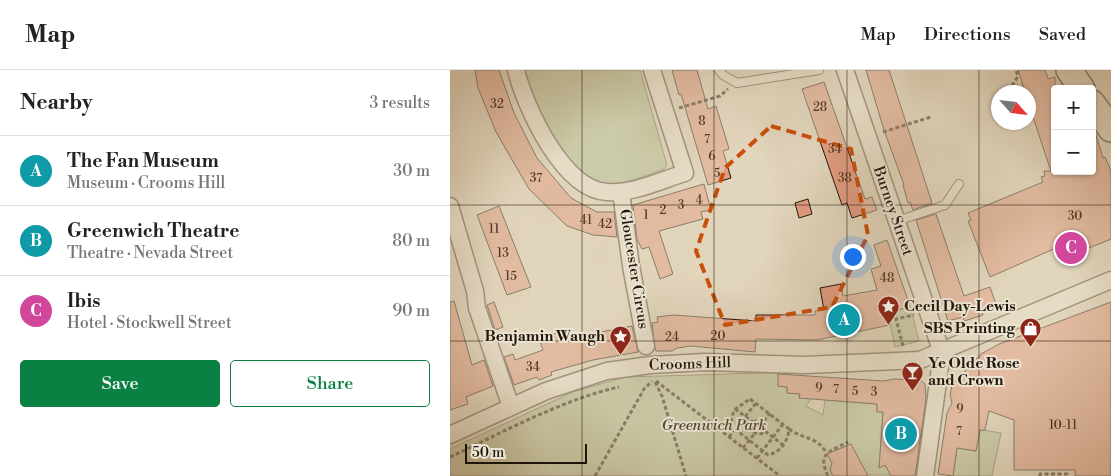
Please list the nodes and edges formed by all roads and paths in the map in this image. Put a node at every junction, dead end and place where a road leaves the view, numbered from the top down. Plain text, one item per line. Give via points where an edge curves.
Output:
1 (516, 70) edge
2 (652, 70) edge
3 (719, 70) edge
4 (819, 70) edge
5 (845, 70) edge
6 (1016, 70) edge
7 (1069, 70) edge
8 (1013, 85) edge
9 (1079, 85) edge
10 (720, 96) dead end
11 (679, 108) dead end
12 (1096, 108) edge
13 (931, 118) dead end
14 (1111, 129) edge
15 (880, 133) dead end
16 (957, 188) dead end
17 (622, 192) junction
18 (450, 206) edge
19 (897, 222) junction
20 (1111, 280) edge
21 (915, 314) dead end
22 (646, 346) dead end
23 (903, 348) dead end
24 (942, 353) junction
25 (654, 379) junction
26 (646, 381) dead end
27 (628, 385) dead end
28 (756, 403) junction
29 (511, 407) junction
30 (735, 409) junction
31 (770, 413) junction
32 (746, 416) junction
33 (764, 421) junction
34 (753, 422) junction
35 (730, 424) junction
36 (783, 424) junction
37 (789, 428) junction
38 (735, 430) junction
39 (723, 432) junction
40 (765, 432) junction
41 (755, 433) junction
42 (450, 436) edge
43 (729, 437) junction
44 (773, 438) junction
45 (749, 440) junction
46 (848, 442) dead end
47 (783, 445) junction
48 (743, 448) junction
49 (763, 451) junction
50 (770, 454) junction
51 (826, 454) junction
52 (450, 457) edge
53 (757, 458) junction
54 (763, 463) junction
55 (595, 476) edge
56 (686, 476) edge
57 (780, 476) edge
58 (827, 476) edge
59 (926, 476) edge
60 (1040, 476) edge
61 (1068, 476) edge

1 - 17 street, Gloucester Circus via 531,112 569,172 590,188
2 - 17 street, Gloucester Circus via 685,173
3 - 4 lane via 736,83
5 - 19 street, Burney Street
6 - 8 path via 1018,76
7 - 9 main road
10 - 11 path
12 - 14 main road
13 - 15 path
16 - 19 lane via 945,205
17 - 22 street, Gloucester Circus via 631,266
18 - 29 street via 476,291 477,308
19 - 24 street, Burney Street
20 - 24 street, Crooms Hill
21 - 23 path via 896,319
24 - 29 street, Crooms Hill via 898,362 650,365 571,381
24 - 59 street
25 - 26 path
25 - 39 path
25 - 55 path via 644,389
25 - 56 path
27 - 52 path via 558,408
28 - 30 path via 750,399
28 - 31 path
28 - 32 path
29 - 42 street, Crooms Hill
30 - 32 path
30 - 35 path
31 - 33 path
31 - 36 path
32 - 34 path
32 - 38 path
33 - 34 path
33 - 40 path via 767,425
34 - 41 path
35 - 38 path
35 - 39 path
36 - 37 path
36 - 44 path
37 - 47 path
37 - 51 path via 819,443
38 - 43 path
38 - 45 path
39 - 43 path
40 - 41 path
40 - 44 path
41 - 45 path
43 - 48 path
44 - 47 path
44 - 49 path
45 - 48 path
45 - 49 path
46 - 51 path
47 - 50 path
48 - 53 path
49 - 50 path
49 - 53 path
50 - 54 path
51 - 58 path via 822,464
53 - 54 path
54 - 57 path
60 - 61 path

